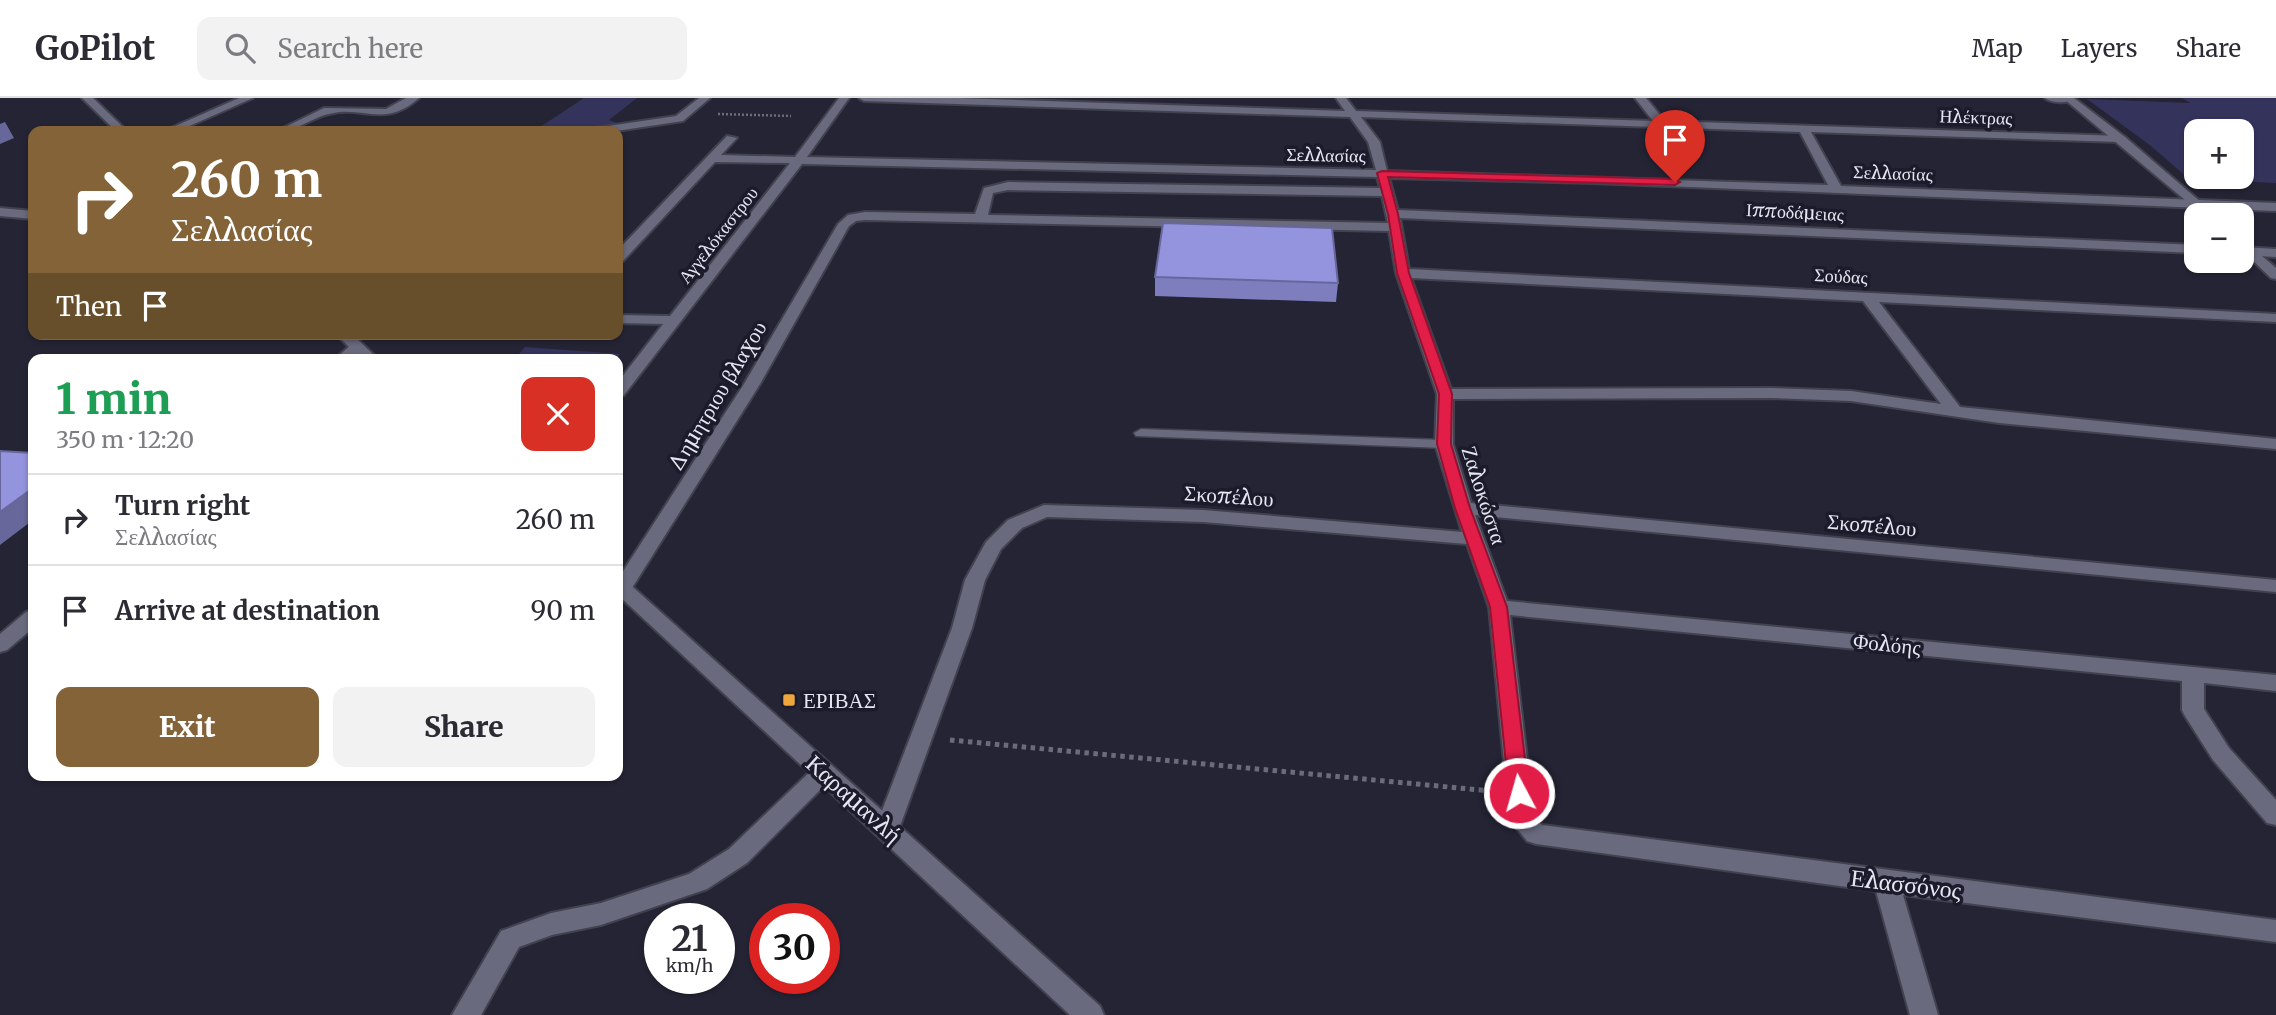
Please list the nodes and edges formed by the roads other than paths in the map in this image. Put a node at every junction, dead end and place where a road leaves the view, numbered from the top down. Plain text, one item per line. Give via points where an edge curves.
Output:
1 (87, 98) edge
2 (248, 98) edge
3 (414, 98) edge
4 (705, 98) edge
5 (844, 98) edge
6 (864, 98) edge
7 (1640, 98) edge
8 (2050, 98) edge
9 (2068, 98) edge
10 (998, 100) edge
11 (1346, 105) edge
12 (1662, 124) junction
13 (117, 126) edge
14 (181, 126) edge
15 (293, 126) edge
16 (623, 127) edge
17 (1803, 128) junction
18 (731, 138) dead end
19 (2121, 139) junction
20 (712, 158) junction
21 (797, 161) junction
22 (1382, 173) junction
23 (1836, 188) junction
24 (1387, 192) junction
25 (2196, 203) joint
26 (2254, 206) edge
27 (2276, 207) edge
28 (0, 212) edge
29 (28, 215) edge
30 (981, 219) junction
31 (1394, 220) junction
32 (844, 224) joint
33 (2184, 249) edge
34 (2254, 249) edge
35 (623, 253) edge
36 (2276, 253) edge
37 (2254, 256) edge
38 (1403, 273) junction
39 (2276, 275) edge
40 (1867, 296) junction
41 (2276, 317) edge
42 (623, 319) edge
43 (675, 320) junction
44 (349, 340) edge
45 (357, 347) junction
46 (349, 354) edge
47 (365, 354) edge
48 (623, 386) edge
49 (1445, 394) junction
50 (1954, 411) junction
51 (1141, 433) dead end
52 (1444, 444) junction
53 (2276, 444) edge
54 (1463, 508) junction
55 (1473, 539) junction
56 (623, 581) edge
57 (2276, 586) edge
58 (623, 589) edge
59 (1499, 607) junction
60 (28, 621) edge
61 (0, 645) edge
62 (2193, 674) junction
63 (2276, 683) edge
64 (824, 772) junction
65 (2276, 816) edge
66 (887, 829) junction
67 (1536, 834) joint
68 (1886, 882) junction
69 (2276, 931) edge
70 (466, 1015) edge
71 (1090, 1015) edge
72 (1924, 1015) edge

1 - 13 street
2 - 14 street
3 - 15 street via 388,112 328,110
4 - 16 street via 679,119
5 - 21 street, Αγγελόκαστρου
6 - 10 street, Ηλέκτρας
7 - 12 street
8 - 9 street
9 - 19 street
10 - 11 street, Ηλέκτρας
11 - 12 street, Ηλέκτρας
11 - 22 street, Ζαλοκώστα via 1371,135
12 - 17 street, Ηλέκτρας
17 - 19 street, Ηλέκτρας
17 - 23 street
18 - 20 street
19 - 25 street
20 - 21 street, Σελλασίας
20 - 35 street
21 - 22 street, Σελλασίας
21 - 43 street, Αγγελόκαστρου
22 - 23 street, Σελλασίας
22 - 24 street, Ζαλοκώστα
23 - 25 street, Σελλασίας
24 - 30 street via 1009,186 988,191
24 - 31 street, Ζαλοκώστα
26 - 27 street, Σελλασίας
28 - 29 street
30 - 31 street, Ιπποδάμειας
30 - 32 street, Ιπποδάμειας via 865,216
31 - 33 street, Ιπποδάμειας
31 - 38 street, Ζαλοκώστα
32 - 56 street, Δημητριου βλαχου via 752,384
34 - 36 street
37 - 39 street
38 - 40 street, Σούδας
38 - 49 street, Ζαλοκώστα
40 - 41 street, Σούδας
40 - 50 street
42 - 43 street
43 - 48 street, Αγγελόκαστρου
44 - 45 street
45 - 46 street
45 - 47 street
49 - 50 street via 1808,394 1891,400
49 - 52 street, Ζαλοκώστα
50 - 53 street
51 - 52 lane
52 - 54 street, Ζαλοκώστα
54 - 55 street, Ζαλοκώστα
54 - 57 street, Σκοπέλου
55 - 59 street, Ζαλοκώστα
55 - 66 street, Σκοπέλου via 1203,516 1044,511 1015,524 993,546 975,580 962,628
58 - 64 street, Καραμανλή
59 - 62 street, Φολόης
59 - 67 street, Ζαλοκώστα via 1519,793 1526,825
60 - 61 street
62 - 63 street, Φολόης
62 - 65 street via 2193,710 2221,754
64 - 66 street, Καραμανλή
64 - 70 street via 738,856 698,882 510,939
66 - 71 street, Καραμανλή
67 - 68 street, Ελασσόνος
68 - 69 street, Ελασσόνος
68 - 72 street

